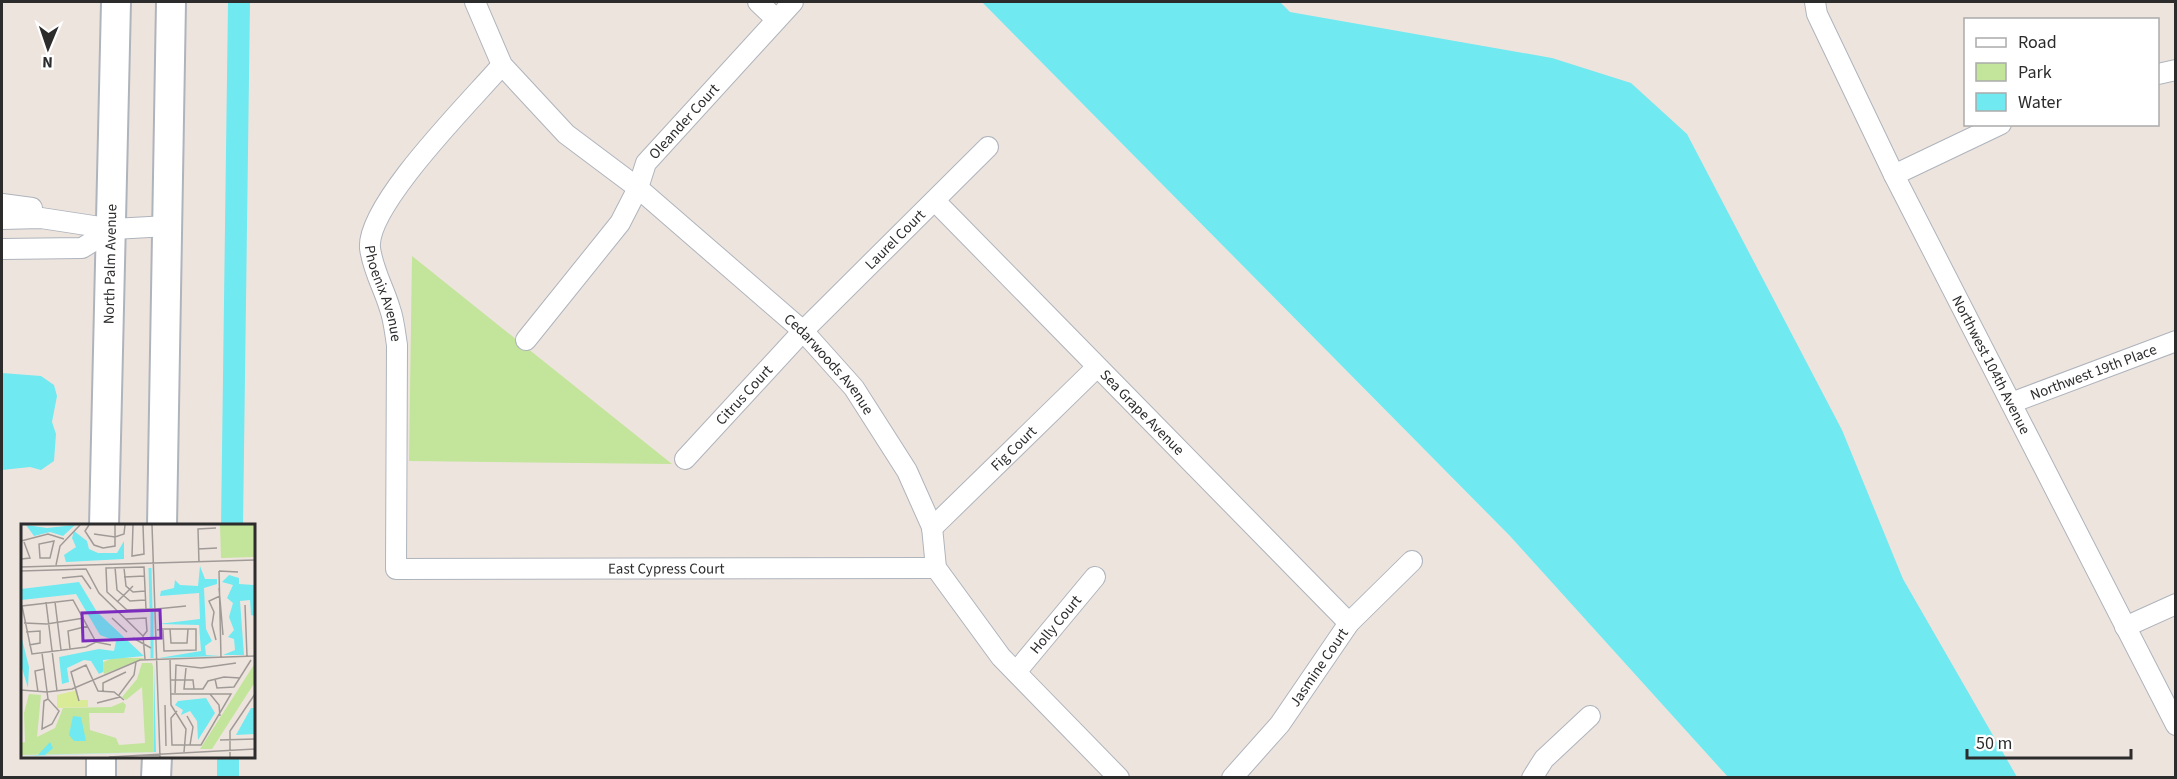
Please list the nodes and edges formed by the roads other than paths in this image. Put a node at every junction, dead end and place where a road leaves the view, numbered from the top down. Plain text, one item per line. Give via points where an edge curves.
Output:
1 (116, 2) edge
2 (171, 2) edge
3 (758, 2) edge
4 (793, 2) edge
5 (1815, 2) edge
6 (478, 3) edge
7 (776, 18) junction
8 (502, 65) junction
9 (2175, 70) edge
10 (2159, 74) edge
11 (1997, 126) edge
12 (988, 147) dead end
13 (1894, 175) junction
14 (638, 188) junction
15 (934, 201) junction
16 (2, 204) edge
17 (2, 219) edge
18 (48, 219) junction
19 (168, 226) junction
20 (113, 229) junction
21 (2, 249) edge
22 (803, 331) junction
23 (526, 340) dead end
24 (2175, 341) edge
25 (1096, 368) junction
26 (2011, 403) junction
27 (685, 459) dead end
28 (104, 524) edge
29 (162, 524) edge
30 (932, 528) junction
31 (1412, 561) dead end
32 (396, 568) joint
33 (936, 568) junction
34 (1095, 578) dead end
35 (2175, 604) edge
36 (1349, 623) junction
37 (2125, 627) junction
38 (1016, 672) junction
39 (1590, 716) dead end
40 (2175, 724) edge
41 (101, 758) edge
42 (157, 758) edge
43 (101, 777) edge
44 (156, 777) edge
45 (1119, 777) edge
46 (1232, 777) edge
47 (1532, 777) edge

1 - 20 main road, North Palm Avenue
2 - 19 main road
3 - 7 street
4 - 7 street, Oleander Court
5 - 13 street, Northwest 104th Avenue via 1817,14
6 - 8 street, Cedarwoods Avenue
7 - 14 street, Oleander Court via 646,163
8 - 14 street, Cedarwoods Avenue via 566,134
8 - 32 street, Phoenix Avenue via 409,173 376,220 370,246 397,345
9 - 10 street
11 - 13 street
12 - 15 street, Laurel Court
13 - 26 street, Northwest 104th Avenue
14 - 22 street, Cedarwoods Avenue
14 - 23 street, Oleander Court via 620,223
15 - 22 street, Laurel Court
15 - 25 street, Sea Grape Avenue
16 - 18 street via 37,209
17 - 18 street
18 - 20 street
19 - 20 street
19 - 29 main road
20 - 21 street via 82,248
20 - 28 main road, North Palm Avenue
22 - 27 street, Citrus Court
22 - 30 street, Cedarwoods Avenue via 854,388 885,434 907,471
24 - 26 street, Northwest 19th Place
25 - 30 street, Fig Court
25 - 36 street, Sea Grape Avenue
26 - 37 street, Northwest 104th Avenue
30 - 33 street, Cedarwoods Avenue
31 - 36 street, Jasmine Court
32 - 33 street, East Cypress Court
33 - 38 street
34 - 38 street, Holly Court
35 - 37 street
36 - 46 street, Jasmine Court via 1280,724
37 - 40 street, Northwest 104th Avenue
38 - 45 street
39 - 47 street via 1544,759
41 - 43 main road
42 - 44 main road

